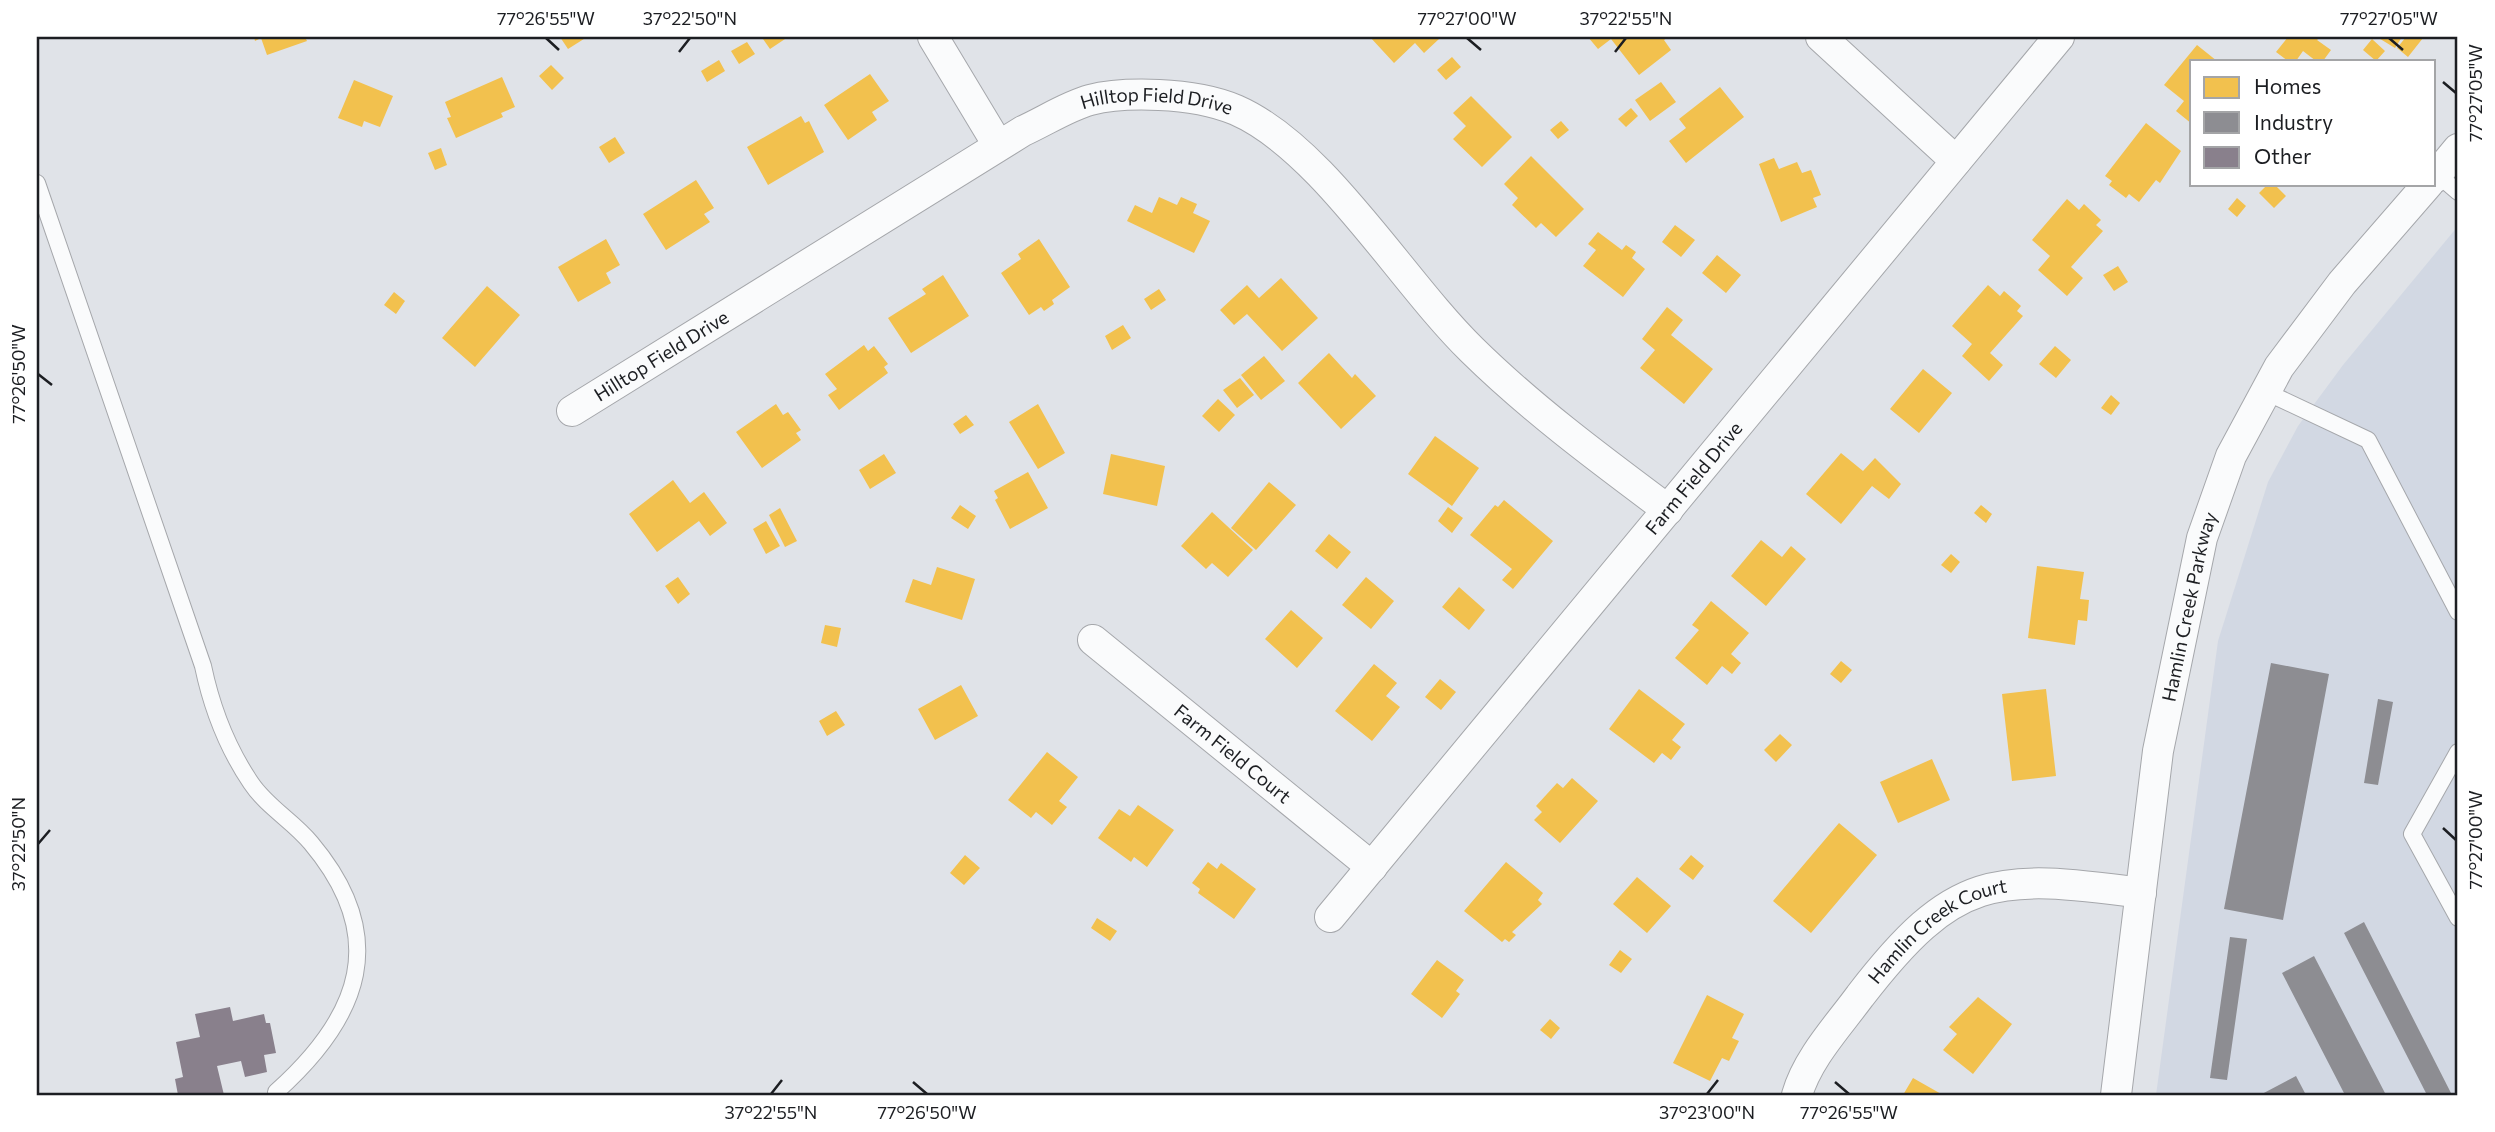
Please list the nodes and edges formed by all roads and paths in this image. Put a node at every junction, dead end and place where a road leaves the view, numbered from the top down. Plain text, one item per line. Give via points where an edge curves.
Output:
1 (933, 37) edge
2 (1821, 37) edge
3 (2059, 37) edge
4 (998, 145) junction
5 (2458, 149) edge
6 (1955, 161) junction
7 (2439, 182) edge
8 (37, 183) edge
9 (2435, 186) edge
10 (2264, 391) junction
11 (572, 411) dead end
12 (1668, 510) junction
13 (2458, 612) edge
14 (1093, 640) dead end
15 (2458, 752) edge
16 (1372, 867) junction
17 (2141, 893) junction
18 (1330, 917) dead end
19 (2458, 918) edge
20 (276, 1092) dead end
21 (1797, 1095) edge
22 (2116, 1095) edge

1 - 4 street
2 - 6 street
3 - 6 street, Farm Field Drive
4 - 11 street, Hilltop Field Drive
4 - 12 street, Hilltop Field Drive via 1089,100 1133,93 1177,95 1238,111 1311,165 1472,351 1592,454
5 - 7 street, Hamlin Creek Parkway
6 - 12 street, Farm Field Drive
8 - 20 lane via 225,740 252,785 281,818 309,840 335,873 352,912 358,969 344,1008 322,1044
9 - 10 street, Hamlin Creek Parkway via 2342,283
10 - 13 lane via 2368,440
10 - 17 street, Hamlin Creek Parkway via 2231,456 2196,558 2158,751
12 - 16 street, Farm Field Drive
14 - 16 street, Farm Field Court
15 - 19 lane via 2412,834
16 - 18 street, Farm Field Drive
17 - 21 street, Hamlin Creek Court via 2057,881 2010,882 1959,898 1919,927 1877,974 1828,1039
17 - 22 street, Hamlin Creek Parkway

